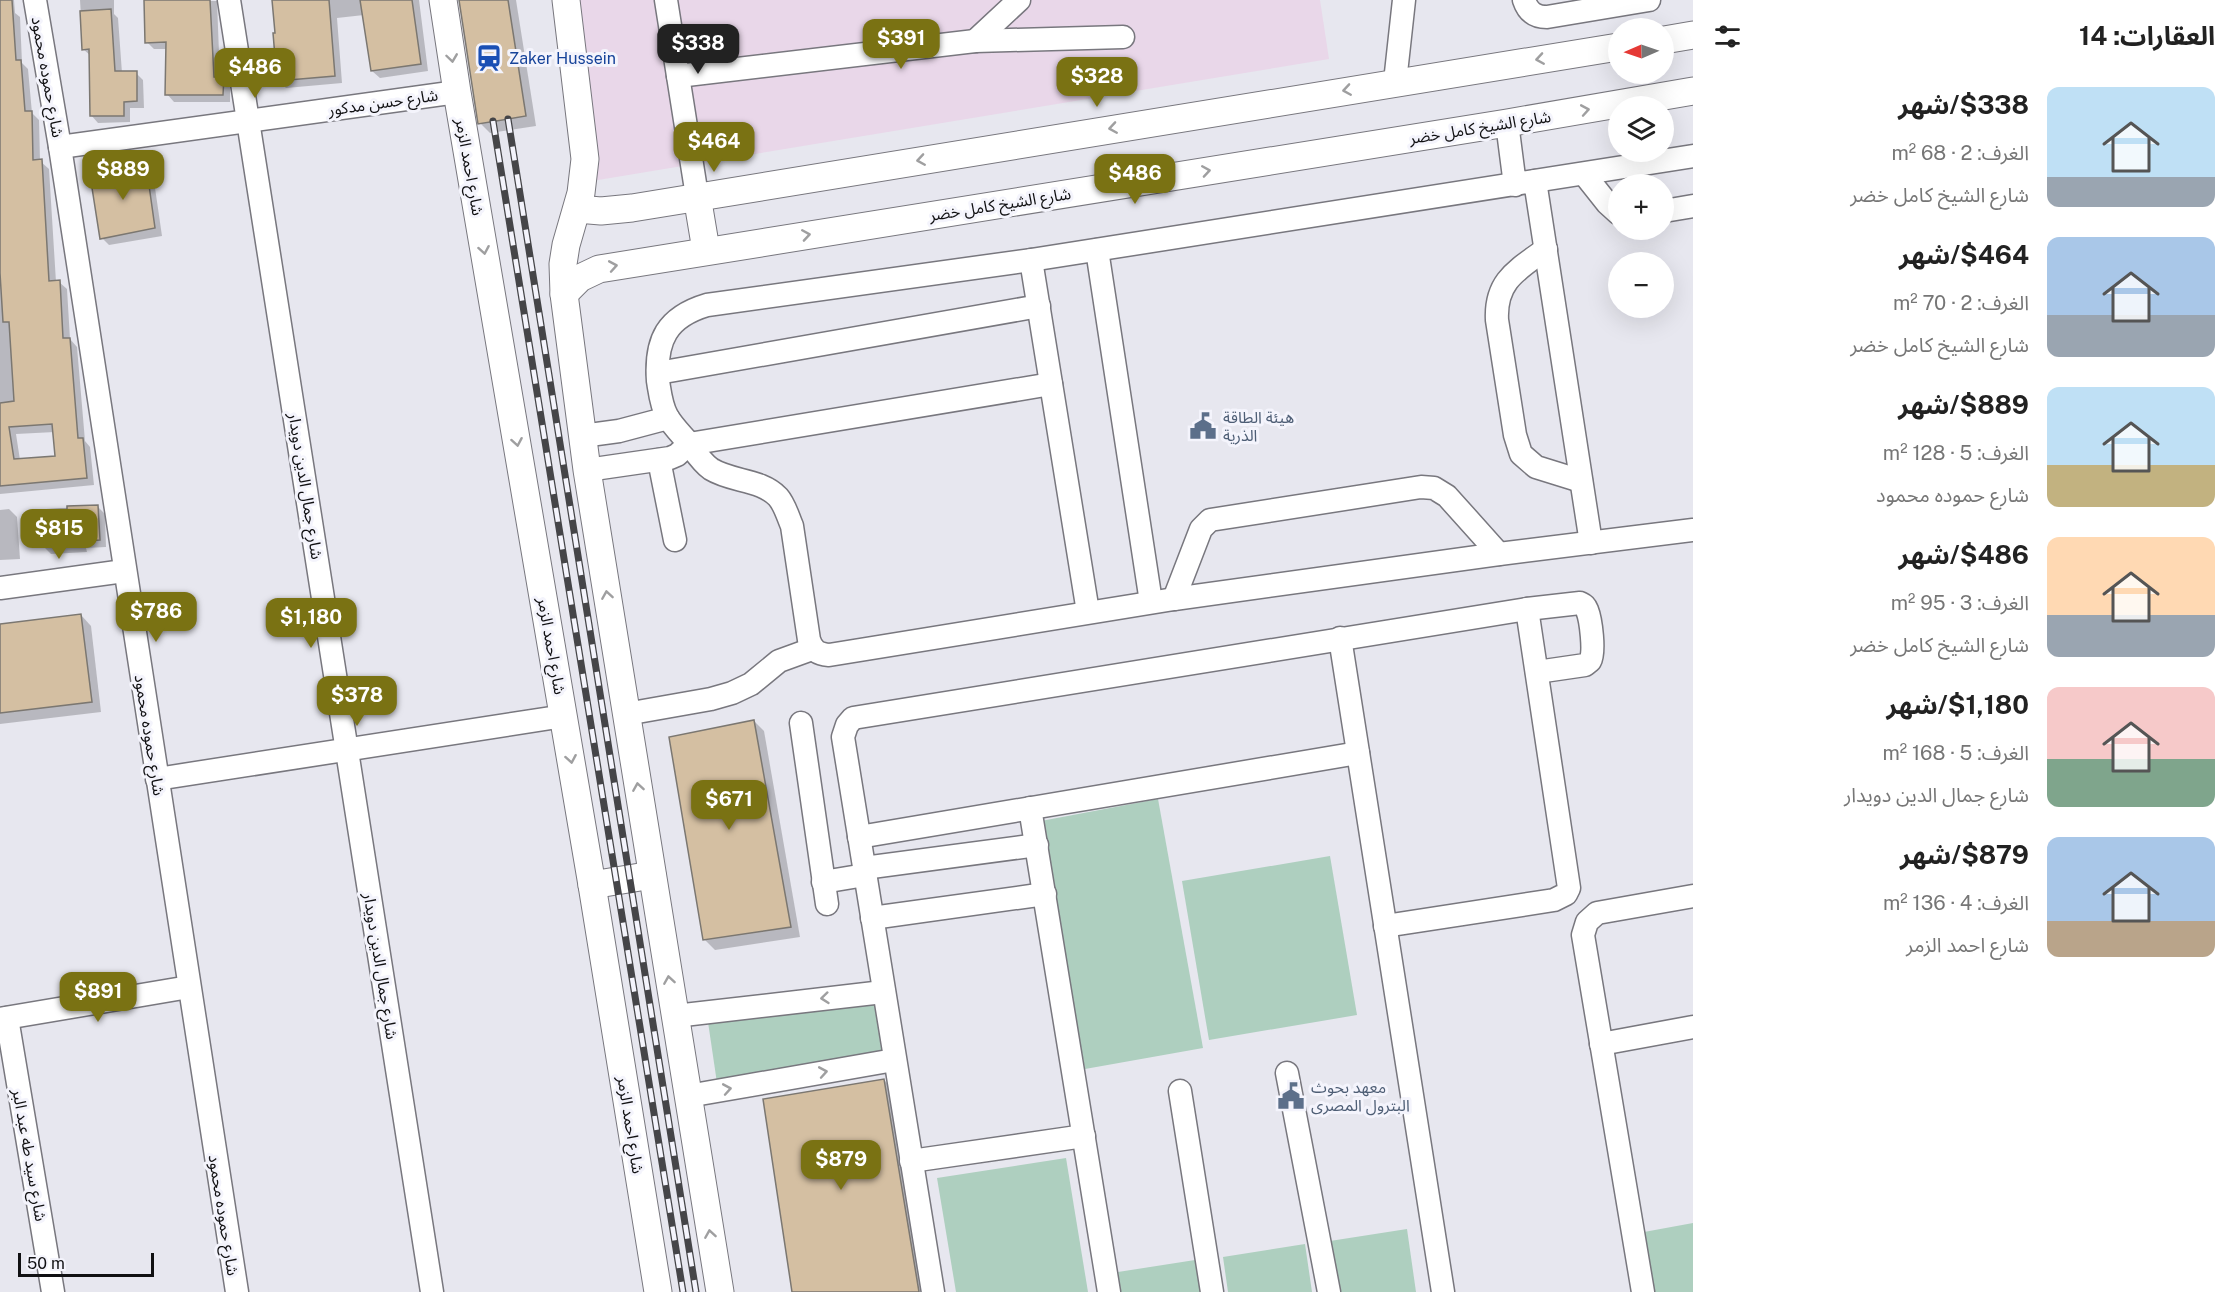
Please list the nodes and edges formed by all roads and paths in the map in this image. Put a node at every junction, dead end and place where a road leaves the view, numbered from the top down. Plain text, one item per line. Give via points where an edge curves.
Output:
1 (35, 0) edge
2 (229, 0) edge
3 (443, 0) edge
4 (566, 0) edge
5 (666, 0) edge
6 (1019, 0) edge
7 (1404, 0) edge
8 (1524, 0) edge
9 (1649, 0) edge
10 (1693, 35) edge
11 (1123, 37) dead end
12 (1674, 38) edge
13 (975, 42) junction
14 (1608, 49) edge
15 (678, 76) junction
16 (1395, 82) junction
17 (1693, 91) edge
18 (457, 92) junction
19 (249, 121) junction
20 (1507, 123) junction
21 (60, 147) junction
22 (1693, 156) edge
23 (1584, 174) junction
24 (1525, 183) junction
25 (697, 196) junction
26 (1608, 204) edge
27 (1693, 206) edge
28 (577, 209) junction
29 (1674, 209) edge
30 (1546, 249) junction
31 (706, 250) junction
32 (1096, 250) junction
33 (1031, 260) junction
34 (564, 294) junction
35 (1039, 306) junction
36 (658, 373) junction
37 (1051, 384) junction
38 (668, 418) junction
39 (582, 436) junction
40 (689, 444) junction
41 (659, 460) junction
42 (587, 470) junction
43 (1581, 481) junction
44 (1693, 530) edge
45 (675, 540) dead end
46 (1591, 543) junction
47 (1499, 554) junction
48 (124, 571) junction
49 (0, 588) edge
50 (1173, 599) junction
51 (1151, 602) junction
52 (1527, 609) junction
53 (1088, 612) junction
54 (1340, 638) junction
55 (813, 649) junction
56 (1537, 672) junction
57 (626, 714) junction
58 (564, 716) junction
59 (801, 723) dead end
60 (347, 749) junction
61 (1358, 753) junction
62 (157, 779) junction
63 (1030, 808) junction
64 (859, 837) junction
65 (1036, 844) junction
66 (864, 871) junction
67 (652, 875) junction
68 (823, 882) junction
69 (592, 885) junction
70 (1045, 894) junction
71 (1693, 896) edge
72 (826, 904) dead end
73 (872, 918) junction
74 (1385, 926) junction
75 (189, 987) junction
76 (884, 992) junction
77 (675, 1016) junction
78 (4, 1019) edge
79 (1693, 1027) edge
80 (1601, 1044) junction
81 (894, 1060) junction
82 (1287, 1073) dead end
83 (1180, 1091) dead end
84 (688, 1096) junction
85 (1084, 1136) junction
86 (911, 1161) junction
87 (53, 1292) edge
88 (237, 1292) edge
89 (432, 1292) edge
90 (658, 1292) edge
91 (720, 1292) edge
92 (933, 1292) edge
93 (1108, 1292) edge
94 (1212, 1292) edge
95 (1329, 1292) edge
96 (1443, 1292) edge
97 (1643, 1292) edge

1 - 21 street, شارع حموده محمود
2 - 19 street, شارع جمال الدين دويدار
3 -> 18 main road, شارع احمد الزمر
4 - 28 main road via 584,141 584,176
5 - 15 street
6 - 13 street
7 - 16 street
8 - 9 street via 1529,11 1547,17
10 - 12 main road
11 - 13 street
13 - 15 street
14 -> 16 main road
15 - 25 street
16 -> 25 main road
20 -> 17 main road, شارع الشيخ كامل خضر
18 - 19 street, شارع حسن مدكور
18 -> 58 main road, شارع احمد الزمر
19 - 21 street, شارع حسن مدكور
19 - 60 street, شارع جمال الدين دويدار
20 - 24 street
31 -> 20 main road, شارع الشيخ كامل خضر
21 - 48 street, شارع حموده محمود
22 - 23 street
23 - 24 street
23 - 26 street
24 - 30 street
24 - 32 street
25 - 28 main road via 616,210
25 - 31 main road
27 - 29 street
28 - 34 main road via 563,264
30 - 43 street
30 - 43 street via 1506,281 1499,293 1497,320 1521,454 1536,467
34 -> 31 main road, شارع الشيخ كامل خضر via 599,269
32 - 33 street
32 - 51 street
33 - 35 street
33 - 36 street via 707,305 674,321 663,336 657,354
34 - 39 main road
35 - 36 street
35 - 37 street
36 - 38 street
37 - 40 street
37 - 53 street
38 - 39 street
38 - 40 street
39 - 42 main road
40 - 41 street via 677,455
40 - 55 street via 711,469 765,488 779,498 792,526
41 - 42 street
41 - 45 street
57 -> 42 main road
43 - 46 street
44 - 46 street
46 - 47 street
47 - 50 street
47 - 50 street via 1447,496 1434,488 1421,487 1210,520 1201,529
48 - 49 street
48 - 62 street, شارع حموده محمود
50 - 51 street
51 - 53 street
52 - 54 street
52 - 56 street
52 - 56 street via 1580,603 1587,607 1593,655 1590,661 1586,665
53 - 55 street via 829,655
54 - 61 street
54 - 64 street via 853,718 843,736
55 - 57 street via 779,661 751,684 732,693
56 - 74 street via 1569,881 1566,894 1554,900
67 -> 57 main road
58 - 60 street
58 -> 69 main road, شارع احمد الزمر
59 - 68 street
60 - 62 street
60 - 89 street, شارع جمال الدين دويدار
61 - 63 street
61 - 74 street
62 - 75 street, شارع حموده محمود
63 - 64 street
63 - 65 street
64 - 66 street
65 - 66 street
65 - 70 street
66 - 68 street
66 - 73 street
67 - 69 main road
77 -> 67 main road
68 - 72 street
69 - 90 main road, شارع احمد الزمر
70 - 73 street
70 - 85 street
71 - 80 street via 1610,910 1587,922 1583,935
73 - 76 street
74 - 96 street
75 - 78 street
75 - 88 street, شارع حموده محمود
76 -> 77 street
76 - 81 street
77 - 84 main road
78 - 87 street, شارع سيد طه عبد البر
79 - 80 street
80 - 97 street
84 -> 81 street
81 - 86 street
82 - 95 street
83 - 94 street
91 -> 84 main road
85 - 86 street
85 - 93 street
86 - 92 street

